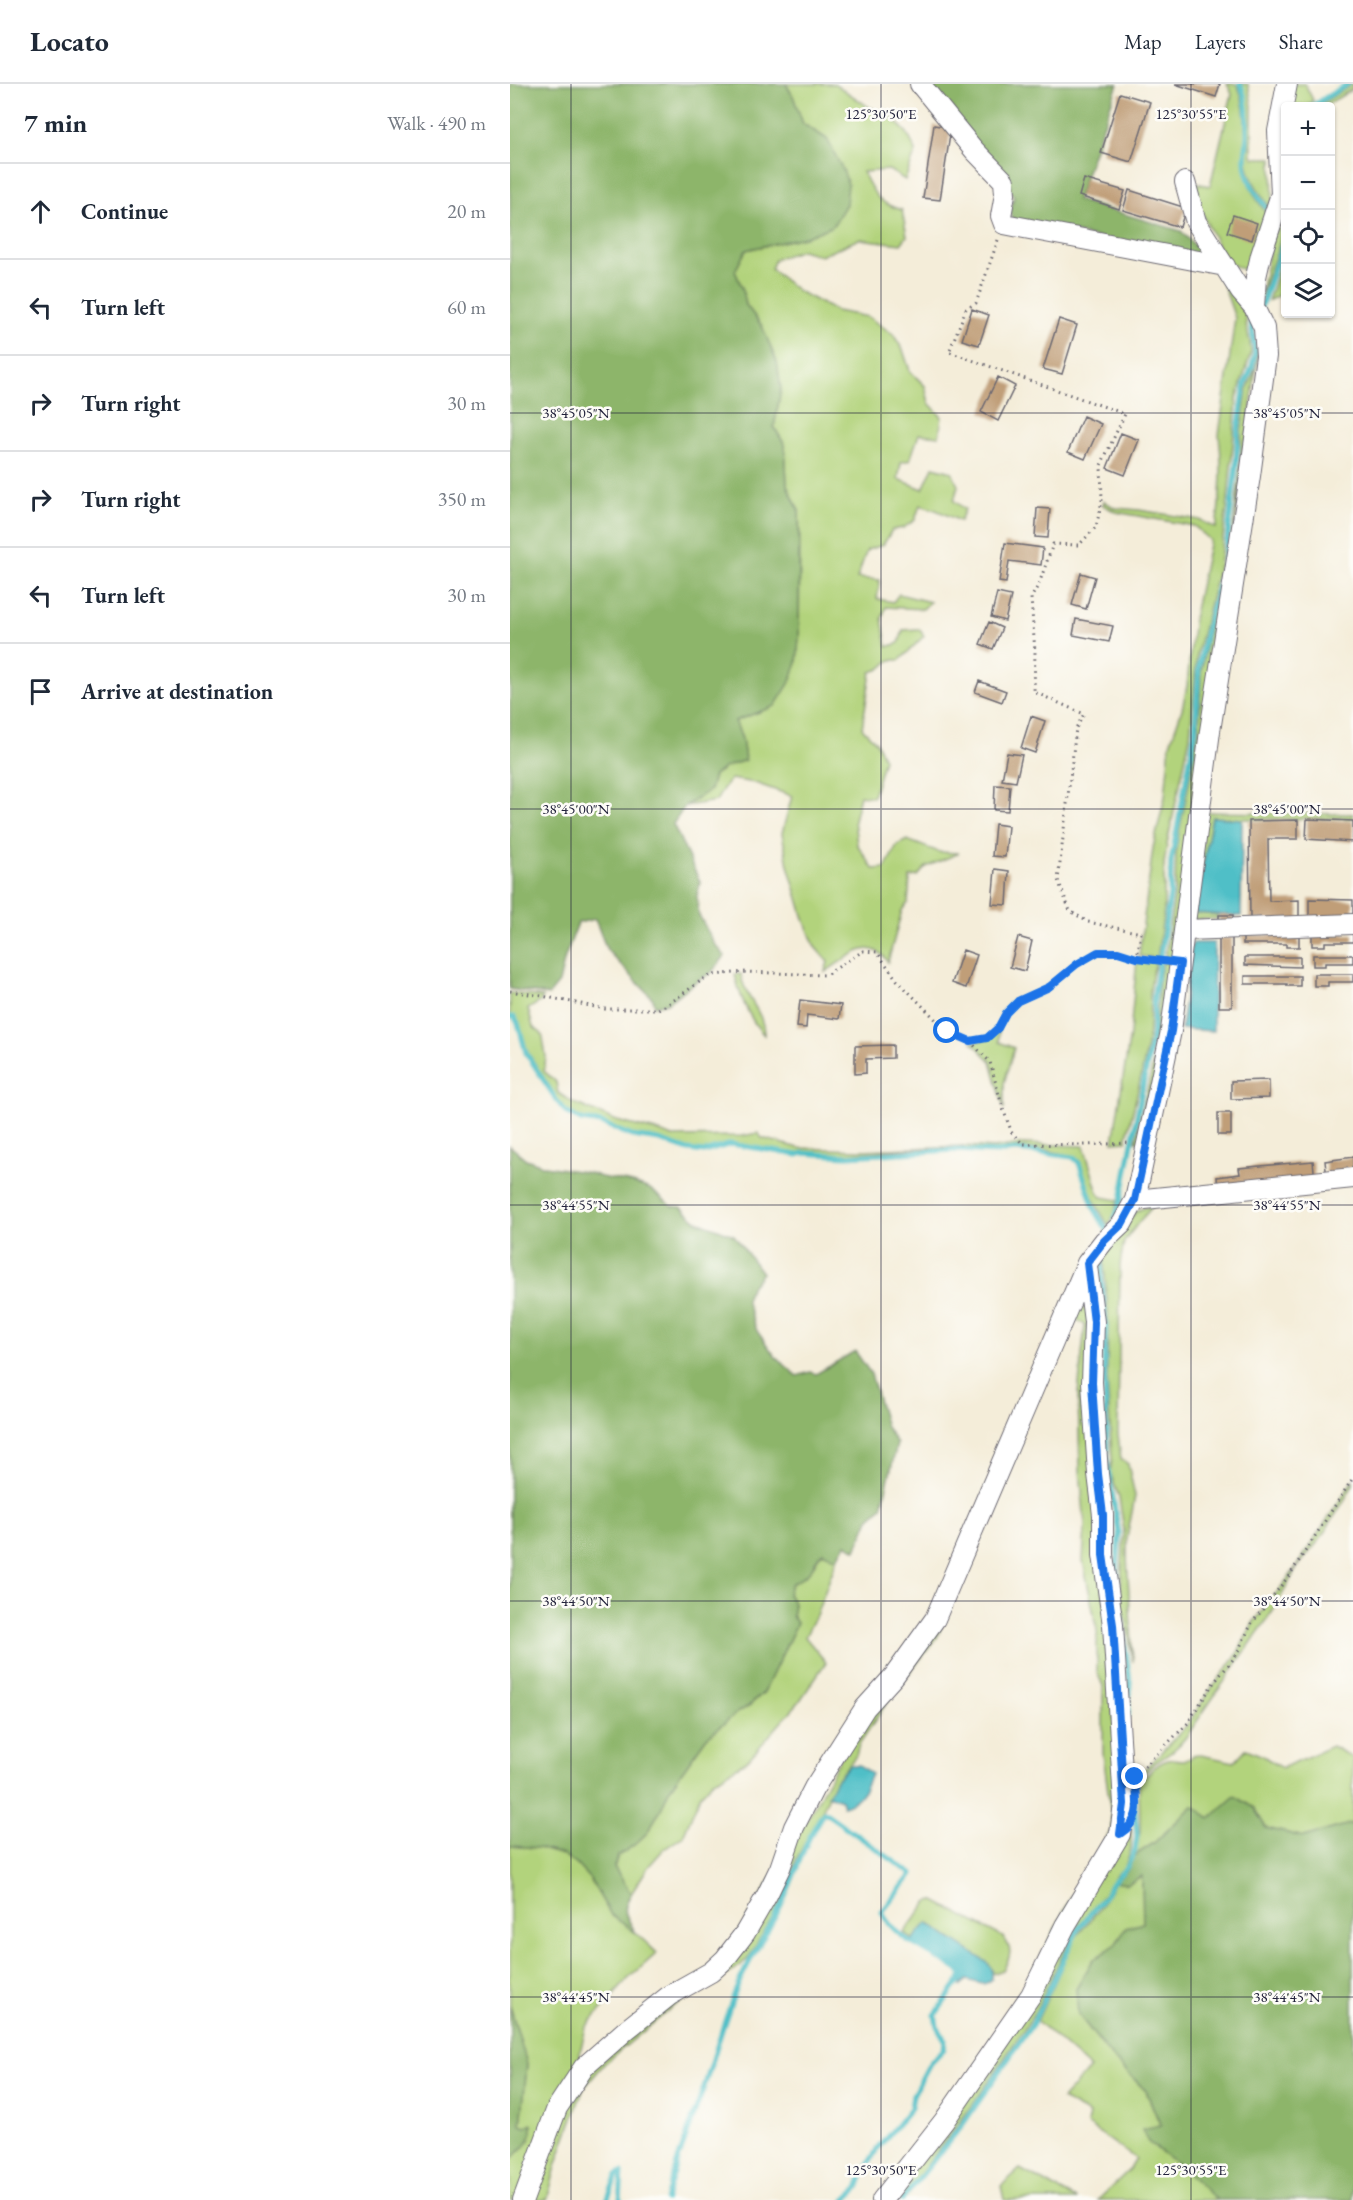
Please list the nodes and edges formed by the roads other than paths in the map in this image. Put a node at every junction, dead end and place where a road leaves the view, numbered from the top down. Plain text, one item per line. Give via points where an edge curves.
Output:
1 (920, 84) edge
2 (1287, 84) edge
3 (1185, 182) dead end
4 (1225, 266) junction
5 (1254, 307) junction
6 (1353, 924) edge
7 (1185, 930) junction
8 (1353, 1178) edge
9 (1135, 1200) junction
10 (1087, 1263) junction
11 (523, 2200) edge
12 (882, 2200) edge

1 - 4 street via 1004,181 1000,216 1004,224
2 - 5 street via 1278,131 1281,194 1261,255
3 - 4 street via 1196,222
4 - 5 street
5 - 7 street via 1264,328 1266,356 1210,731
6 - 7 street
7 - 9 street via 1171,1031
8 - 9 street
9 - 10 street via 1122,1224
10 - 11 street via 935,1620 865,1708 820,1779 794,1827 767,1895 725,1959 711,1972 670,1995 584,2067 558,2108
10 - 12 street via 1094,1322 1092,1383 1103,1555 1113,1625 1124,1804 1120,1834 1065,1926 1031,1995 944,2121

